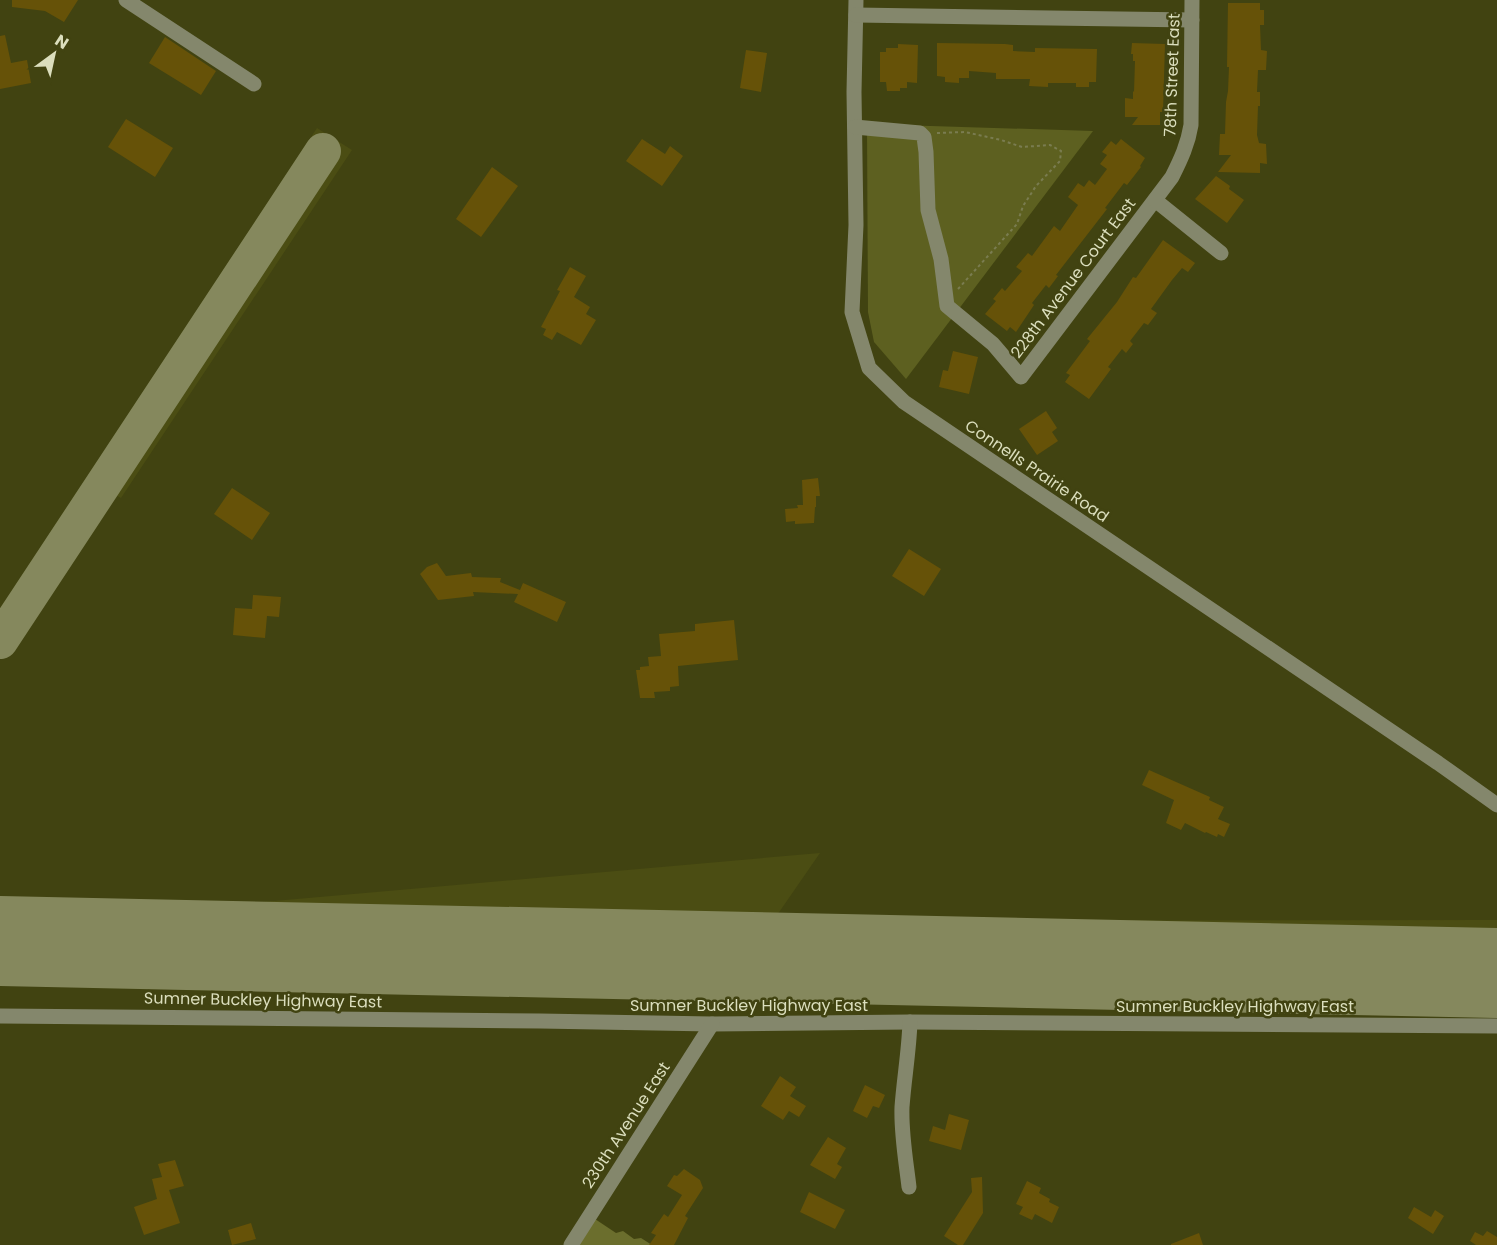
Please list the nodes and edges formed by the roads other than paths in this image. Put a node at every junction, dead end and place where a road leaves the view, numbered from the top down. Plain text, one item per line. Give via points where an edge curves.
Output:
1 (126, 0) edge
2 (1192, 0) edge
3 (856, 7) edge
4 (1192, 20) junction
5 (254, 84) dead end
6 (855, 127) junction
7 (1155, 201) junction
8 (1221, 253) dead end
9 (1497, 805) edge
10 (0, 1016) edge
11 (910, 1022) junction
12 (712, 1024) junction
13 (1497, 1026) edge
14 (909, 1187) dead end
15 (571, 1245) edge

1 - 5 street
2 - 4 street, 78th Street East
3 - 4 street
3 - 6 street, Connells Prairie Road
4 - 7 street, 78th Street East via 1188,143
6 - 7 street, 228th Avenue Court East via 924,137 928,210 941,259 947,306 993,344 1021,377
6 - 9 street, Connells Prairie Road via 852,312 874,374 904,402
7 - 8 street
10 - 12 street, Sumner Buckley Highway East
11 - 12 street, Sumner Buckley Highway East
11 - 13 street, Sumner Buckley Highway East
11 - 14 street via 902,1107
12 - 15 street, 230th Avenue East

